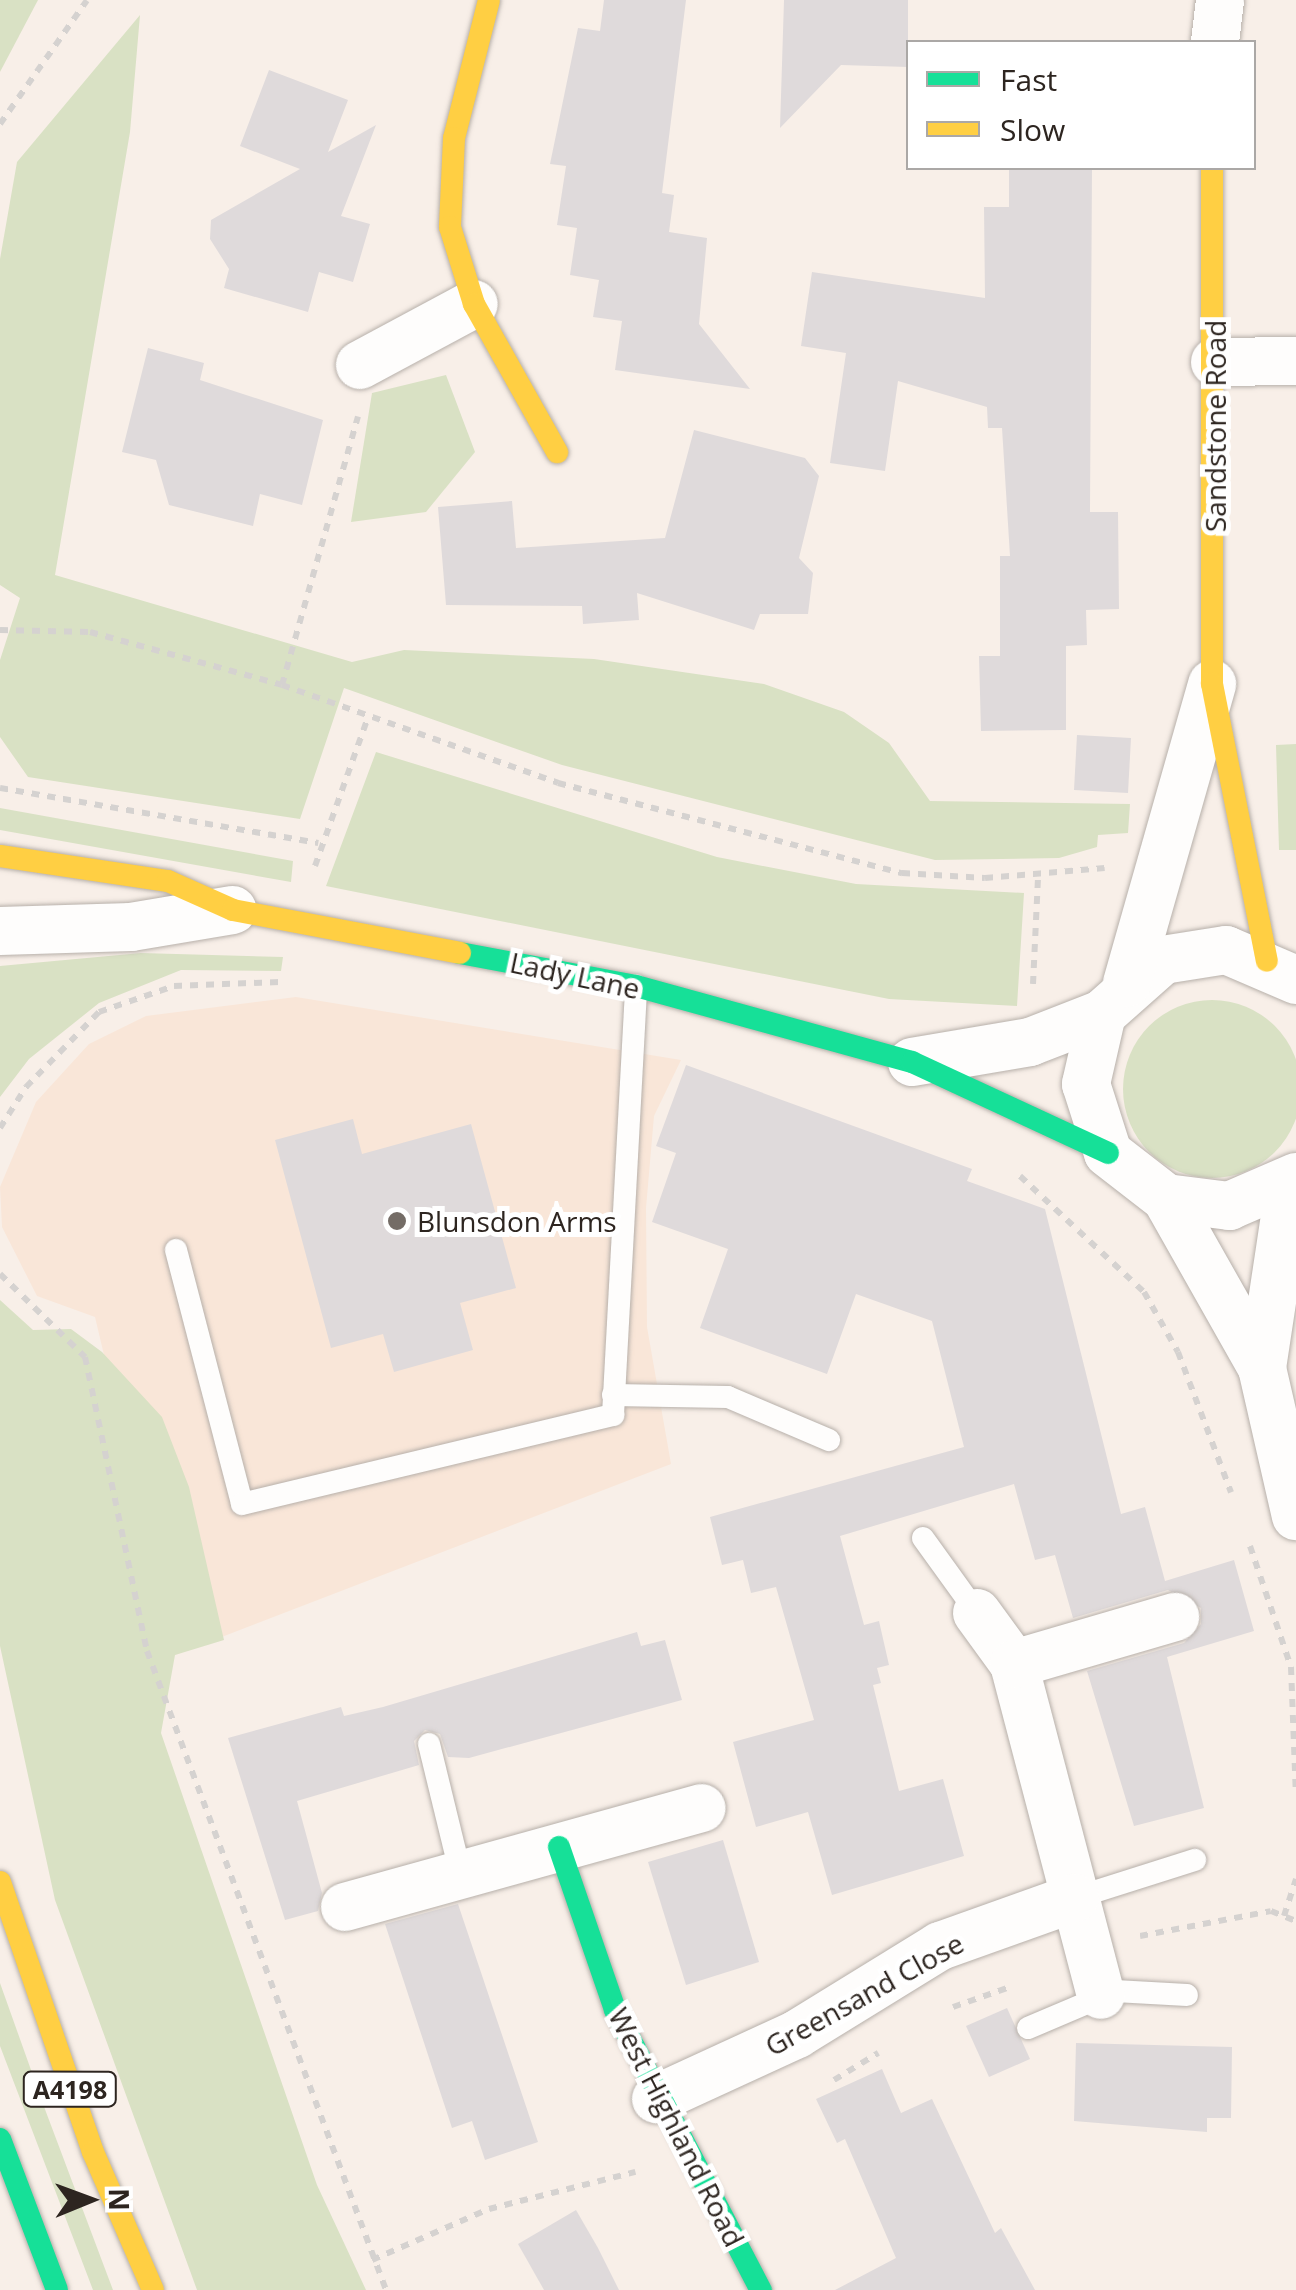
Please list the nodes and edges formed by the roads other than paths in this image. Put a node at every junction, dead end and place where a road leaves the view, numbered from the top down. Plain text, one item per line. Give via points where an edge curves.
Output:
1 (489, 0) edge
2 (1220, 0) edge
3 (1215, 40) edge
4 (1212, 170) edge
5 (474, 304) junction
6 (1296, 361) edge
7 (1215, 362) junction
8 (360, 366) road end
9 (558, 452) dead end
10 (1212, 684) junction
11 (0, 856) edge
12 (233, 910) junction
13 (0, 930) edge
14 (1282, 970) edge
15 (636, 986) junction
16 (1115, 999) junction
17 (912, 1062) junction
18 (1108, 1152) junction
19 (1293, 1180) edge
20 (1166, 1198) junction
21 (176, 1250) dead end
22 (1262, 1368) junction
23 (613, 1395) junction
24 (829, 1440) dead end
25 (1296, 1516) edge
26 (922, 1538) dead end
27 (977, 1613) joint
28 (1174, 1618) dead end
29 (1014, 1664) junction
30 (428, 1744) dead end
31 (702, 1808) dead end
32 (559, 1847) junction
33 (1194, 1860) dead end
34 (462, 1875) junction
35 (0, 1882) edge
36 (1075, 1898) junction
37 (345, 1907) dead end
38 (1100, 1995) junction
39 (1187, 1995) dead end
40 (1028, 2028) dead end
41 (656, 2099) junction
42 (0, 2140) edge
43 (58, 2290) edge
44 (153, 2290) edge
45 (761, 2290) edge

1 - 5 street via 464,82 450,181 450,227
2 - 3 street
4 - 7 street, Sandstone Road
5 - 8 street
5 - 9 street
6 - 7 street
7 - 10 street, Sandstone Road
10 - 14 street, Sandstone Road
10 - 16 street, Sandstone Road
11 - 12 street, Lady Lane via 168,881
12 - 13 street, Lady Lane via 131,926
12 - 15 street, Lady Lane
14 - 16 street, Lady Lane via 1205,950 1163,960
15 - 17 street, Lady Lane
15 - 23 lane
16 - 17 street, Lady Lane via 1030,1042
16 - 18 street via 1086,1084
17 - 18 street, Lady Lane via 1025,1121
18 - 20 street, Lady Lane
19 - 20 street via 1230,1206
19 - 22 street
20 - 22 street
21 - 23 lane via 242,1504 613,1415
22 - 25 street
23 - 24 lane via 728,1397
26 - 27 lane
27 - 29 street
28 - 29 street
29 - 36 street
30 - 34 lane
31 - 32 street
32 - 34 street
32 - 41 street, West Highland Road
33 - 36 lane
34 - 37 street
35 - 44 street, A4198 via 92,2152
36 - 38 street
36 - 41 street, Greensand Close via 940,1946 798,2034
38 - 39 lane
38 - 40 lane
41 - 45 street, West Highland Road
42 - 43 street, A4198

